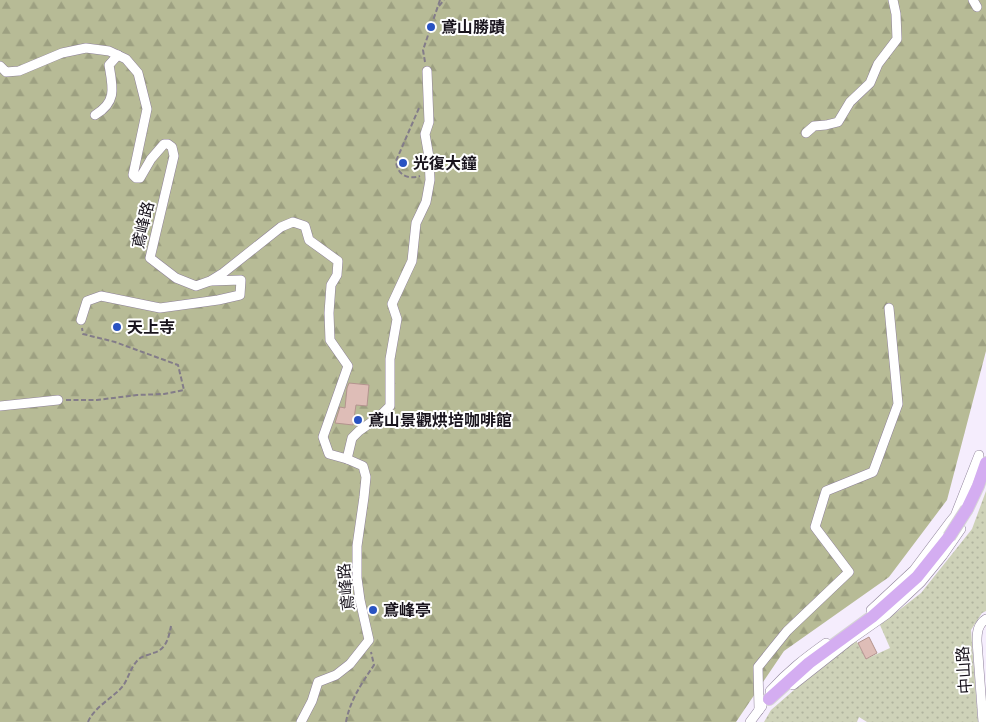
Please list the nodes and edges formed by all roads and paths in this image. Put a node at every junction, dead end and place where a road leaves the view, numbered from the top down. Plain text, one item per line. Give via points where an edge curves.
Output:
1 (440, 0) edge
2 (444, 0) edge
3 (893, 0) edge
4 (438, 8) junction
5 (118, 55) junction
6 (0, 66) edge
7 (427, 71) joint
8 (428, 91) junction
9 (95, 115) dead end
10 (806, 133) dead end
11 (420, 176) dead end
12 (210, 281) junction
13 (889, 308) dead end
14 (81, 320) joint
15 (58, 400) joint
16 (0, 406) edge
17 (347, 459) junction
18 (983, 459) edge
19 (961, 529) dead end
20 (986, 619) edge
21 (171, 626) dead end
22 (369, 640) junction
23 (763, 705) junction
24 (88, 722) edge
25 (301, 722) edge
26 (346, 722) edge
27 (750, 722) edge
28 (983, 722) edge

1 - 4 path
2 - 4 path
3 - 10 street via 897,39 878,64 870,83 850,102 838,122 814,126
4 - 7 path via 423,50
5 - 6 street, 鳶峰路 via 86,48 62,53 19,71 6,72
5 - 9 street via 109,65 112,96 104,110
5 - 12 street, 鳶峰路 via 138,73 147,109 133,175 140,178 164,144 172,147 174,156 150,258 176,278 196,286
7 - 8 street
8 - 11 path via 396,161 397,168 404,175
8 - 17 street via 429,122 425,134 430,180 426,202 416,223 412,261 392,304 397,319 390,359 390,406 352,438
12 - 14 street via 241,280 240,295 160,308 101,296 87,301
12 - 17 street, 鳶峰路 via 281,227 293,222 305,226 309,240 338,261 337,275 331,285 330,340 348,366 323,437 329,454
13 - 23 street via 898,404 873,472 826,491 815,528 849,572 787,631 758,667
14 - 15 path via 83,334 178,365 184,390 97,400
15 - 16 street
17 - 22 street, 鳶峰路 via 362,466 366,477 357,546 357,578
18 - 23 street via 955,516 914,570 866,615 797,664 768,694
18 - 23 highway, bridge via 978,486 967,509 950,537 917,577 872,617 809,663
19 - 23 street via 921,582 887,614
20 - 28 street, 中山路 via 977,631
21 - 24 path via 169,639 159,652 140,658 124,684
22 - 25 street via 350,664 336,675 318,682
22 - 26 path via 374,665 348,709
23 - 27 street

